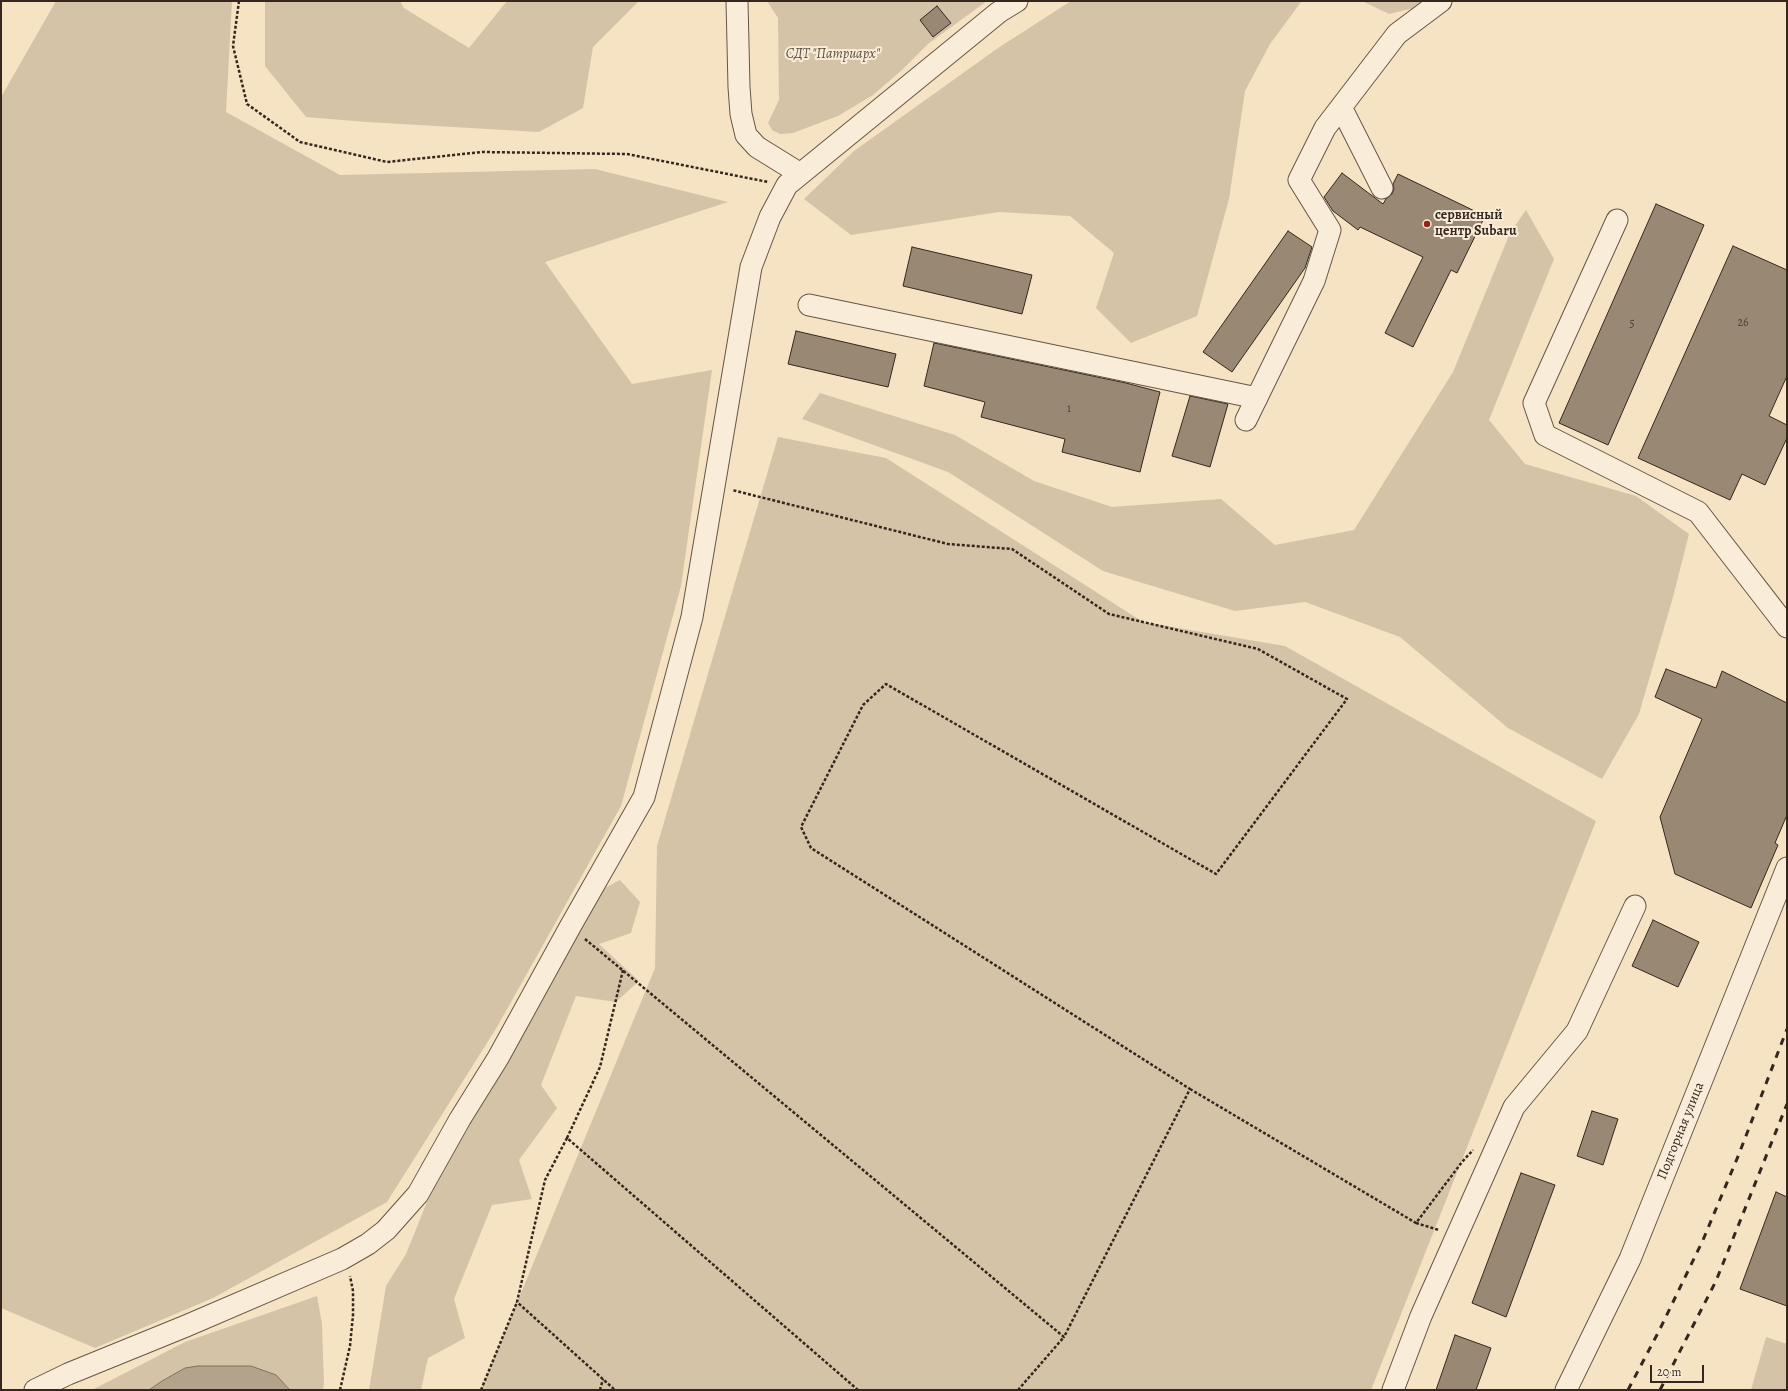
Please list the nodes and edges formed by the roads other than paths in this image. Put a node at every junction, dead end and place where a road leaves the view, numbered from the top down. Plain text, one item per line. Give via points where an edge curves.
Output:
1 (736, 1) edge
2 (1017, 1) edge
3 (1441, 1) edge
4 (1341, 107) junction
5 (793, 179) junction
6 (1382, 188) dead end
7 (1617, 220) dead end
8 (809, 305) dead end
9 (1257, 398) junction
10 (1246, 420) dead end
11 (1787, 627) edge
12 (1787, 868) edge
13 (1635, 906) dead end
14 (35, 1390) edge
15 (1393, 1390) edge
16 (1566, 1390) edge

1 - 5 street via 739,87 746,135
2 - 5 street via 999,12
3 - 4 street via 1397,34
4 - 6 street
4 - 9 street via 1325,128 1299,180 1330,230 1314,281
5 - 14 street via 770,218 751,267 692,617 644,797 498,1058 460,1118 418,1194 386,1230 342,1259
7 - 11 street via 1534,403 1545,435 1698,512
8 - 9 street
9 - 10 street
12 - 16 street, Подгорная улица via 1630,1259
13 - 15 street via 1577,1031 1514,1107 1421,1316

